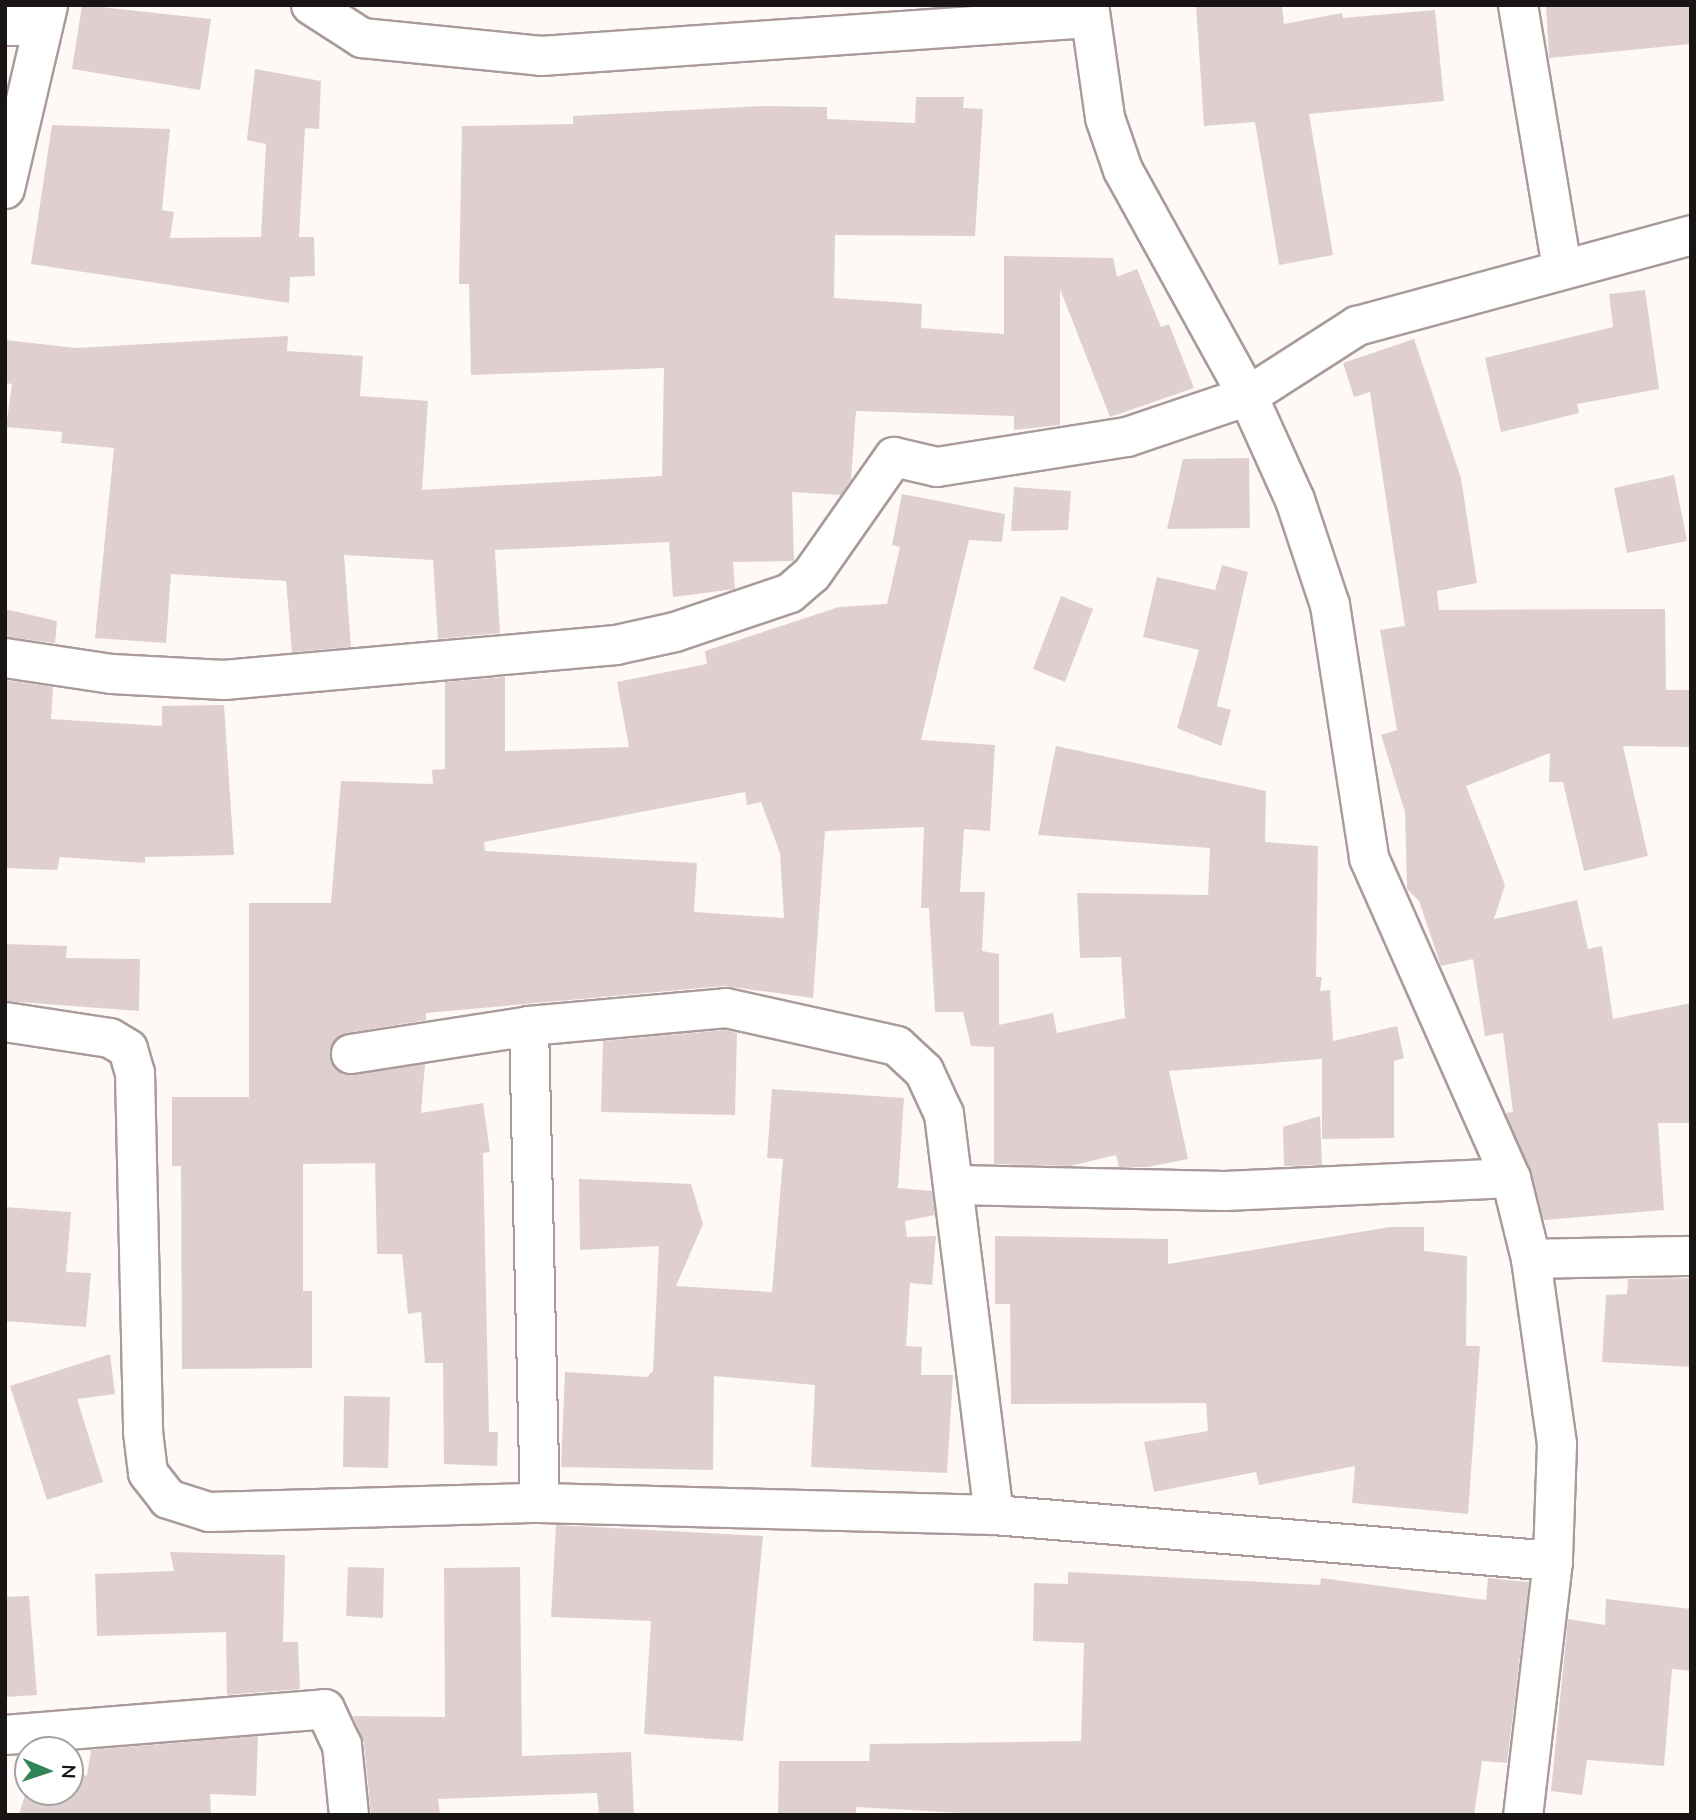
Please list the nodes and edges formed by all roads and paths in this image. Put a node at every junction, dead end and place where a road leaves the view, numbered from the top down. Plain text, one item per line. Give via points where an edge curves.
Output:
1 (311, 5) edge
2 (1518, 5) edge
3 (1089, 12) edge
4 (45, 16) edge
5 (5, 26) edge
6 (5, 189) edge
7 (1691, 236) edge
8 (1562, 267) junction
9 (1248, 396) junction
10 (5, 658) edge
11 (5, 1022) edge
12 (529, 1026) junction
13 (351, 1054) dead end
14 (1511, 1178) junction
15 (956, 1185) junction
16 (1691, 1256) edge
17 (1531, 1259) junction
18 (540, 1503) junction
19 (994, 1515) junction
20 (1553, 1561) junction
21 (5, 1735) edge
22 (349, 1815) edge
23 (1523, 1815) edge

1 - 3 street via 362,38 541,56
2 - 8 street
3 - 9 street via 1105,118 1123,170
4 - 5 street
4 - 6 street
7 - 8 street
8 - 9 street via 1357,326
9 - 10 street via 1127,437 937,467 894,457 812,574 790,593 616,645 224,680 112,674
9 - 14 street via 1296,500 1330,605 1369,858
11 - 18 street via 110,1038 128,1049 135,1073 143,1432 148,1473 168,1499 209,1511
12 - 13 street
12 - 15 street via 726,1009 897,1046 924,1071 944,1114
12 - 18 street
14 - 15 street via 1225,1191
14 - 17 street
15 - 19 street
16 - 17 street
17 - 20 street via 1557,1444
18 - 19 street
19 - 20 street
20 - 23 street
21 - 22 street via 325,1710 340,1734

